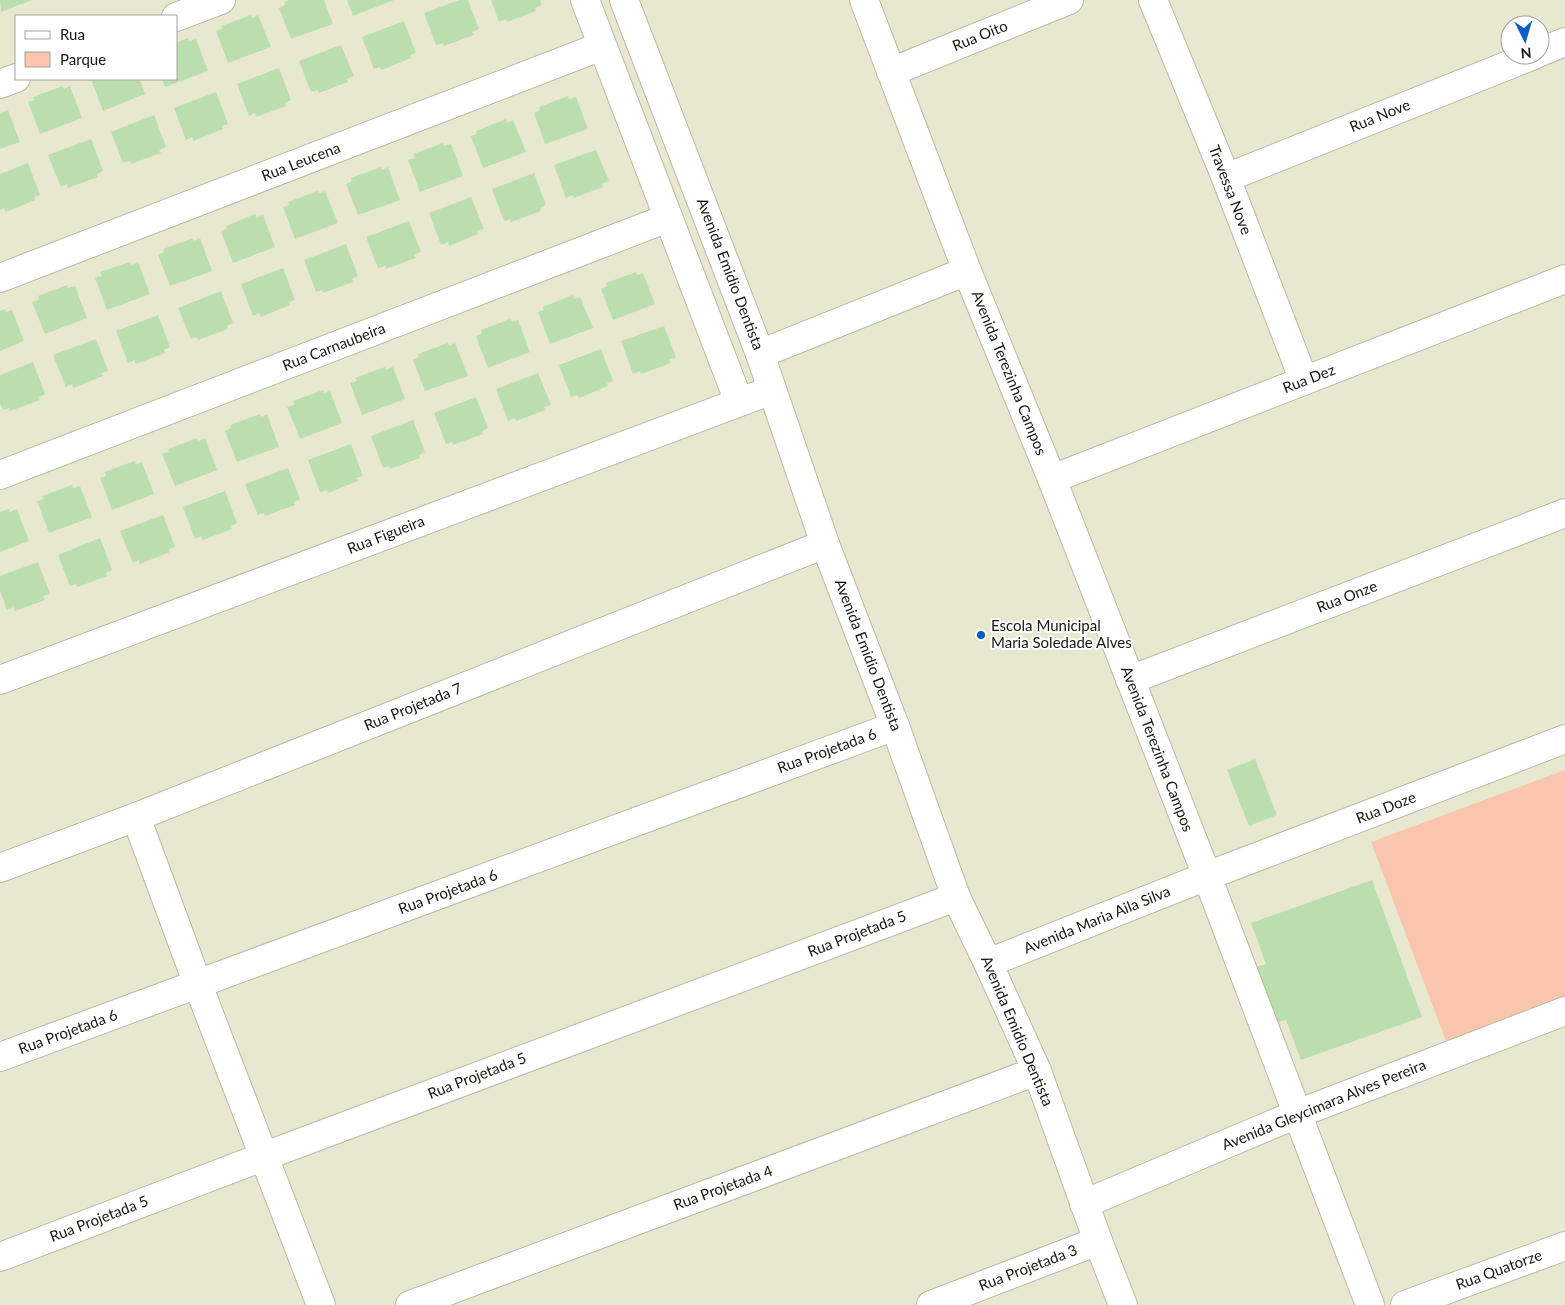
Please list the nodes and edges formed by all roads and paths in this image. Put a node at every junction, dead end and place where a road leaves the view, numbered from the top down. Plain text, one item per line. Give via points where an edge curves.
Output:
1 (221, 0) edge
2 (585, 0) edge
3 (624, 0) edge
4 (864, 0) edge
5 (1070, 0) edge
6 (1154, 0) edge
7 (178, 16) edge
8 (1565, 42) edge
9 (602, 46) junction
10 (1550, 48) edge
11 (1509, 65) edge
12 (891, 72) junction
13 (15, 78) edge
14 (0, 84) edge
15 (1226, 178) junction
16 (668, 218) junction
17 (967, 270) junction
18 (0, 278) edge
19 (1565, 279) edge
20 (760, 354) junction
21 (1304, 381) junction
22 (772, 390) junction
23 (739, 402) junction
24 (0, 475) edge
25 (1052, 479) junction
26 (1565, 514) edge
27 (825, 544) junction
28 (0, 680) edge
29 (1130, 680) junction
30 (895, 726) junction
31 (1565, 739) edge
32 (136, 817) junction
33 (0, 868) edge
34 (1206, 876) junction
35 (956, 897) junction
36 (988, 963) junction
37 (198, 985) junction
38 (1565, 1011) edge
39 (0, 1057) edge
40 (1037, 1070) junction
41 (1297, 1114) junction
42 (265, 1156) junction
43 (1084, 1204) junction
44 (1098, 1241) junction
45 (1565, 1246) edge
46 (0, 1257) edge
47 (321, 1305) edge
48 (410, 1305) edge
49 (931, 1305) edge
50 (1123, 1305) edge
51 (1370, 1305) edge
52 (1405, 1305) edge

1 - 7 street
2 - 9 street
3 - 20 street, Avenida Emidio Dentista
4 - 12 street, Avenida Terezinha Campos
5 - 12 street, Rua Oito
6 - 15 street, Travessa Nove
8 - 10 street
9 - 16 street
9 - 18 street, Rua Leucena
11 - 15 street, Rua Nove
12 - 17 street, Avenida Terezinha Campos
13 - 14 street
15 - 21 street, Travessa Nove
16 - 23 street
16 - 24 street, Rua Carnaubeira
17 - 20 street
17 - 25 street, Avenida Terezinha Campos
19 - 21 street, Rua Dez
20 - 22 street, Avenida Emidio Dentista
21 - 25 street, Rua Dez
22 - 23 street, Rua Figueira
22 - 27 street, Avenida Emidio Dentista
23 - 28 street, Rua Figueira
25 - 29 street, Avenida Terezinha Campos
26 - 29 street, Rua Onze
27 - 30 street, Avenida Emidio Dentista
27 - 32 street, Rua Projetada 7
29 - 34 street, Avenida Terezinha Campos
30 - 35 street, Avenida Emidio Dentista
30 - 37 street, Rua Projetada 6
31 - 34 street, Rua Doze
32 - 33 street, Rua Projetada 7
32 - 37 street
34 - 36 street, Avenida Maria Aila Silva
34 - 41 street, Avenida Terezinha Campos
35 - 36 street, Avenida Emidio Dentista
35 - 42 street, Rua Projetada 5
36 - 40 street, Avenida Emidio Dentista
37 - 39 street, Rua Projetada 6
37 - 42 street
38 - 41 street, Avenida Gleycimara Alves Pereira
40 - 43 street, Avenida Emidio Dentista
40 - 48 street, Rua Projetada 4
41 - 43 street, Avenida Gleycimara Alves Pereira
41 - 51 street, Avenida Terezinha Campos
42 - 46 street, Rua Projetada 5
42 - 47 street
43 - 44 street, Avenida Emidio Dentista
44 - 49 street, Rua Projetada 3
44 - 50 street, Avenida Emidio Dentista
45 - 52 street, Rua Quatorze

